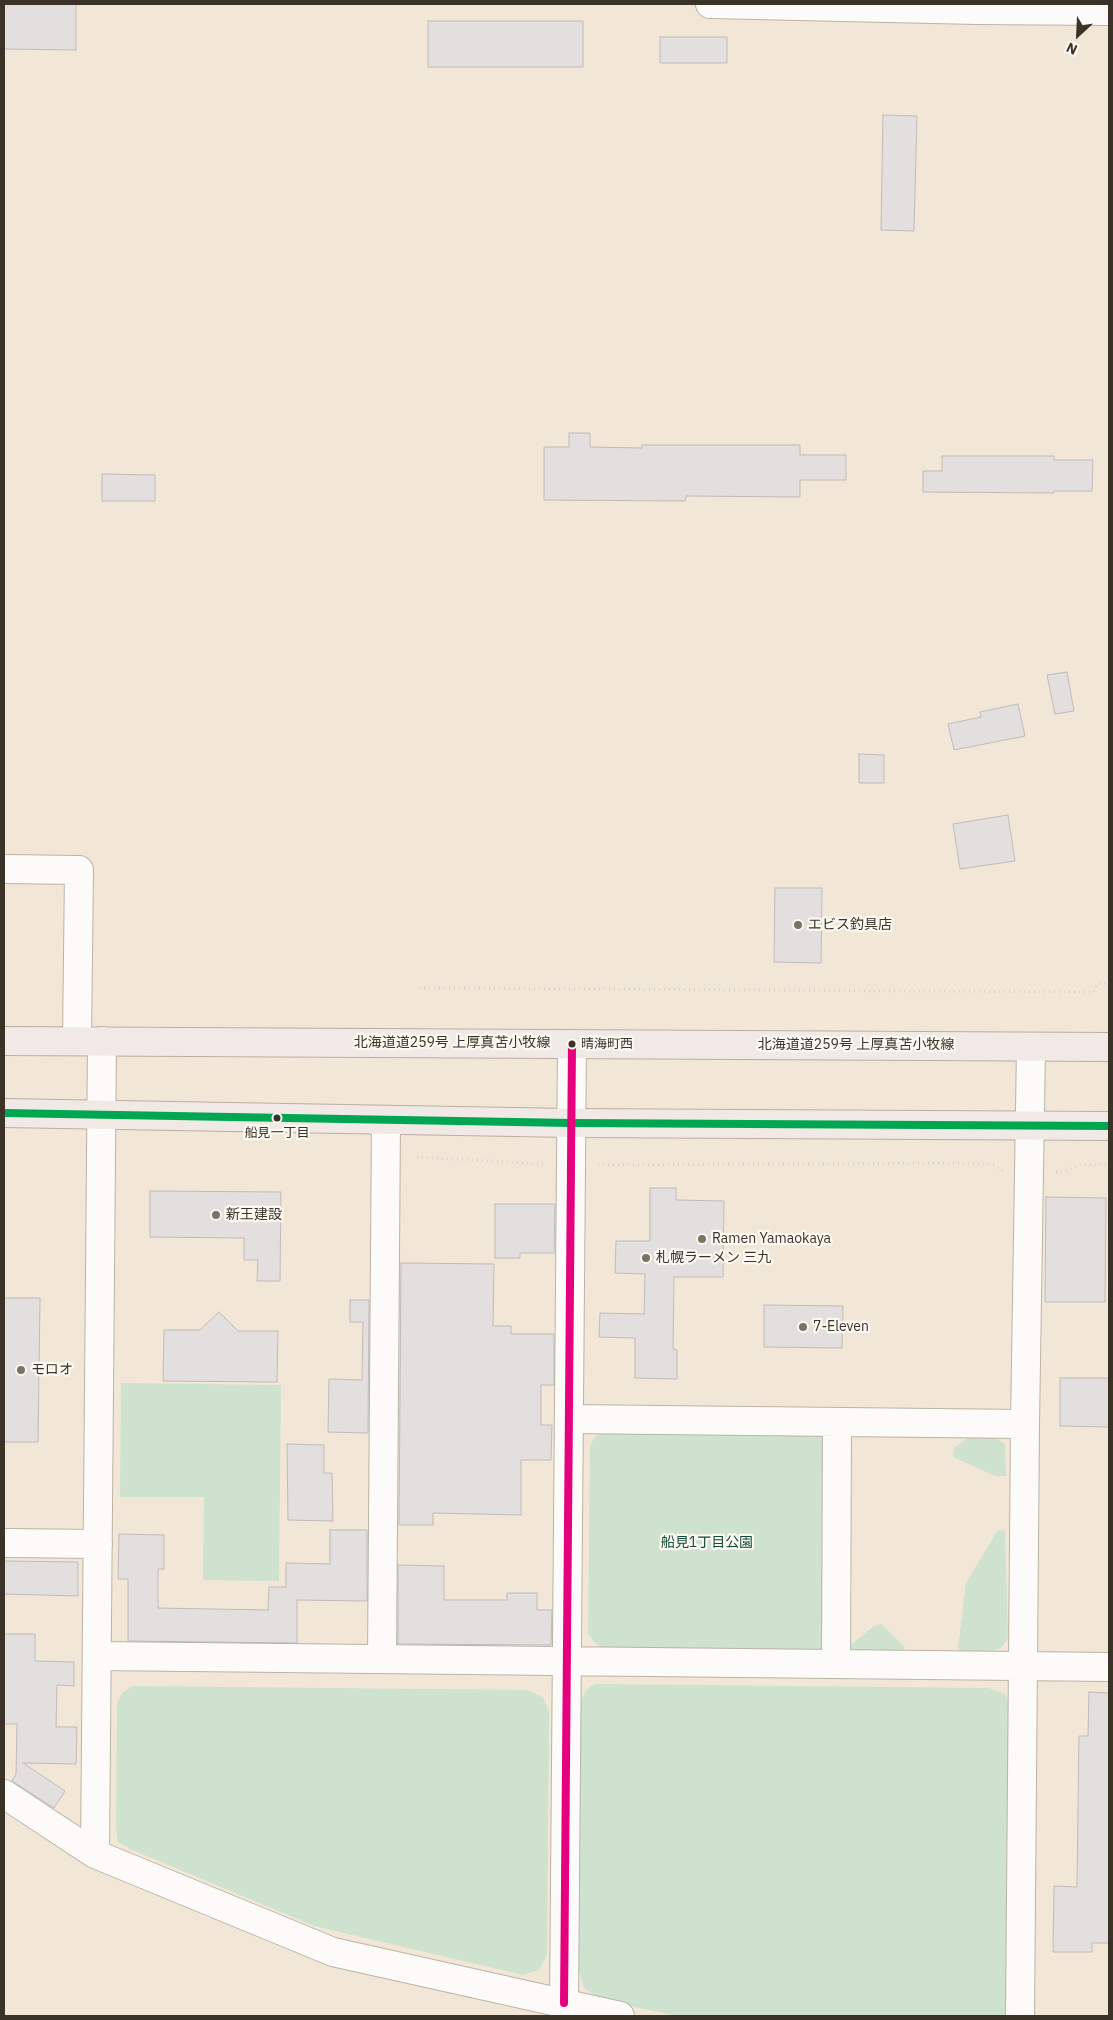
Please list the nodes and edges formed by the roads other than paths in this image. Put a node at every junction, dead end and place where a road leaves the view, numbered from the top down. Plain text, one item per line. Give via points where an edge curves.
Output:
1 (710, 4) edge
2 (977, 7) edge
3 (1109, 11) edge
4 (4, 870) edge
5 (4, 1041) edge
6 (90, 1041) junction
7 (572, 1044) junction
8 (1031, 1046) junction
9 (1109, 1047) edge
10 (4, 1113) edge
11 (101, 1114) junction
12 (386, 1120) junction
13 (571, 1123) junction
14 (1029, 1125) junction
15 (1109, 1126) edge
16 (569, 1419) junction
17 (837, 1422) junction
18 (1024, 1424) junction
19 (4, 1542) edge
20 (98, 1544) junction
21 (97, 1656) junction
22 (382, 1659) junction
23 (567, 1661) junction
24 (836, 1664) junction
25 (1022, 1666) junction
26 (1109, 1667) edge
27 (4, 1794) edge
28 (95, 1854) junction
29 (564, 2003) junction
30 (620, 2016) edge
31 (1020, 2016) edge

1 - 2 street
2 - 3 street
4 - 6 street via 79,870
5 - 6 main road, 北海道道259号 上厚真苫小牧線
6 - 7 main road, 北海道道259号 上厚真苫小牧線
6 - 11 street
7 - 8 main road, 北海道道259号 上厚真苫小牧線
7 - 13 street
8 - 9 main road, 北海道道259号 上厚真苫小牧線
8 - 14 street
10 - 11 main road
11 - 12 main road
11 - 20 street
12 - 13 main road
12 - 22 street
13 - 14 main road
13 - 16 street
14 - 15 main road
14 - 18 street
16 - 17 street
16 - 23 street
17 - 18 street
17 - 24 street
18 - 25 street
19 - 20 street
20 - 21 street
21 - 22 street
21 - 28 street
22 - 23 street
23 - 24 street
23 - 29 street
24 - 25 street
25 - 26 street
25 - 31 street
27 - 28 street
28 - 29 street via 333,1952
29 - 30 street

